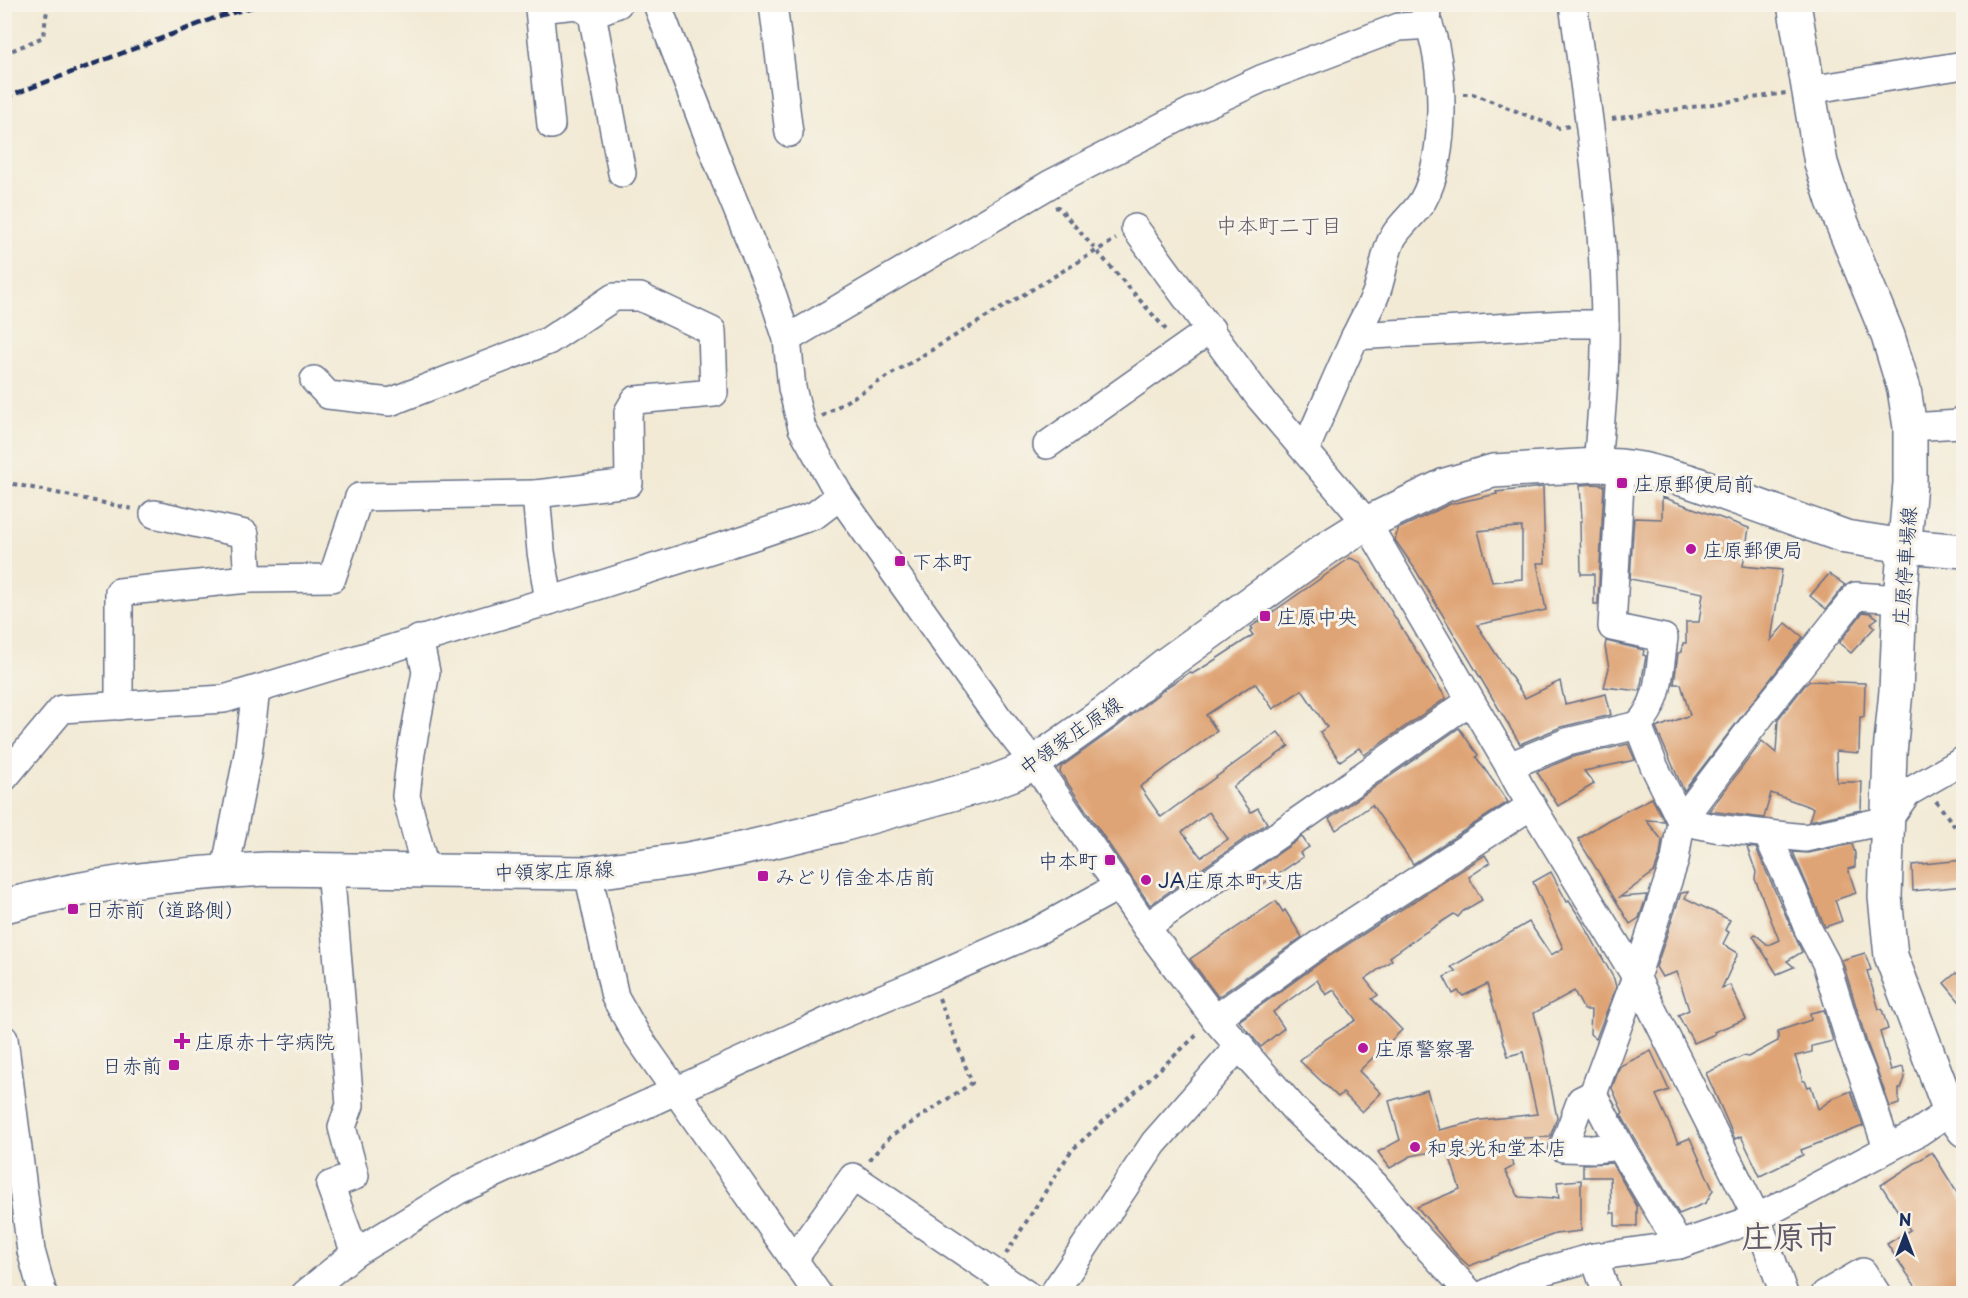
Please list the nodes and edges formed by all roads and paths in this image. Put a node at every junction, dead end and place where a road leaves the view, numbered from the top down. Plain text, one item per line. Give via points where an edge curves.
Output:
1 (48, 4) edge
2 (618, 4) edge
3 (657, 4) edge
4 (772, 4) edge
5 (1573, 4) edge
6 (1794, 4) edge
7 (1427, 11) edge
8 (592, 14) junction
9 (4, 54) edge
10 (1964, 65) edge
11 (1809, 90) junction
12 (1441, 96) junction
13 (1590, 122) junction
14 (550, 125) dead end
15 (789, 133) dead end
16 (621, 173) dead end
17 (1048, 211) dead end
18 (1135, 228) joint
19 (1096, 251) junction
20 (1605, 324) junction
21 (1211, 330) junction
22 (1355, 336) junction
23 (787, 339) junction
24 (1183, 349) junction
25 (314, 380) dead end
26 (1964, 418) edge
27 (1910, 427) junction
28 (802, 428) junction
29 (1047, 445) dead end
30 (1305, 450) junction
31 (1609, 465) junction
32 (4, 482) edge
33 (536, 494) junction
34 (840, 496) junction
35 (154, 514) joint
36 (1367, 523) junction
37 (1905, 546) junction
38 (1964, 550) edge
39 (248, 579) junction
40 (1900, 599) junction
41 (549, 601) junction
42 (419, 639) junction
43 (256, 690) junction
44 (1470, 701) junction
45 (119, 706) junction
46 (1638, 725) junction
47 (1964, 760) edge
48 (1034, 764) junction
49 (1509, 766) junction
50 (4, 778) edge
51 (1923, 783) junction
52 (1532, 805) junction
53 (1888, 820) junction
54 (1681, 821) junction
55 (1767, 834) junction
56 (1964, 839) edge
57 (330, 869) junction
58 (225, 871) junction
59 (426, 872) junction
60 (588, 873) junction
61 (1119, 886) junction
62 (4, 906) edge
63 (1146, 927) junction
64 (1636, 977) junction
65 (931, 978) junction
66 (1215, 1018) junction
67 (4, 1039) edge
68 (1240, 1046) junction
69 (676, 1092) junction
70 (1593, 1094) junction
71 (1959, 1112) edge
72 (1620, 1146) junction
73 (1887, 1148) junction
74 (853, 1177) junction
75 (1757, 1218) junction
76 (1679, 1245) junction
77 (355, 1253) junction
78 (1594, 1257) junction
79 (793, 1260) junction
80 (994, 1272) junction
81 (43, 1293) edge
82 (305, 1293) edge
83 (818, 1293) edge
84 (1026, 1293) edge
85 (1053, 1293) edge
86 (1471, 1293) edge
87 (1485, 1293) edge
88 (1608, 1293) edge
89 (1784, 1293) edge
90 (1825, 1293) edge
91 (1877, 1293) edge

1 - 9 path via 43,36
2 - 8 street
3 - 23 street
4 - 15 street
5 - 13 street
6 - 11 main road, 庄原停車場線
7 - 12 street
7 - 23 street via 1416,26 1399,27 1261,79 1196,109 1052,183
8 - 14 street via 577,5 539,9
8 - 16 street
10 - 11 street
11 - 13 path
11 - 27 main road, 庄原停車場線 via 1821,163 1888,336 1904,389
12 - 13 path via 1473,94 1559,128
12 - 22 street via 1440,144 1432,178 1423,200 1393,237 1376,294
13 - 20 street
17 - 19 path via 1058,207
18 - 19 path
18 - 21 street
19 - 24 path
19 - 28 path
20 - 22 street
20 - 31 street via 1603,395
21 - 24 street
21 - 30 street via 1259,397
22 - 30 street
23 - 28 street via 792,388
24 - 29 street
25 - 33 street via 328,395 390,402 548,341 614,297 640,297 712,331 714,393 635,400 628,412 629,483
26 - 27 street via 1960,424
27 - 37 main road, 庄原停車場線
28 - 34 street
30 - 36 street
31 - 36 main road, 中領家庄原線 via 1494,471 1445,485
31 - 37 main road, 中領家庄原線 via 1654,471 1846,537
31 - 46 street via 1612,627 1664,638 1654,702
32 - 35 path
33 - 39 street via 359,497 332,578
33 - 41 street
34 - 41 street via 815,515
34 - 48 street
35 - 39 street via 245,534
36 - 44 street
36 - 48 main road, 中領家庄原線 via 1239,611
37 - 38 main road, 中領家庄原線
37 - 40 main road, 庄原停車場線
39 - 45 street via 119,592
40 - 53 main road, 庄原停車場線
40 - 54 street via 1856,596
41 - 42 street
42 - 43 street
42 - 59 street via 426,672 406,796
43 - 45 street via 224,699
43 - 58 street
44 - 49 street
44 - 63 street
45 - 50 street via 62,709
46 - 49 street via 1567,742
46 - 54 street
47 - 51 street
48 - 60 main road, 中領家庄原線 via 984,785 838,826 741,849
48 - 61 street
49 - 52 street
51 - 53 street via 1907,793
51 - 56 path
52 - 64 street
52 - 66 street via 1319,944
53 - 55 street via 1805,838
53 - 71 main road, 庄原停車場線 via 1885,897 1891,956
54 - 55 street
54 - 64 street via 1675,860
55 - 73 street via 1826,963
57 - 58 main road, 中領家庄原線
57 - 59 main road, 中領家庄原線
57 - 77 street via 350,1105 342,1127 354,1176 330,1185
58 - 62 main road, 中領家庄原線 via 118,881
59 - 60 main road, 中領家庄原線
60 - 69 street via 615,997
61 - 63 street
61 - 65 street via 1036,931
63 - 66 street
64 - 70 street
64 - 75 street
65 - 69 street
65 - 74 path via 972,1083 890,1137
66 - 68 street
66 - 80 path via 1071,1151
67 - 81 street via 31,1251
68 - 85 street via 1154,1143
68 - 86 street via 1296,1111 1374,1185
69 - 77 street via 459,1190
69 - 79 street
70 - 72 street
70 - 72 street via 1581,1100 1563,1148
71 - 73 street
72 - 76 street
73 - 75 street
74 - 79 street
74 - 80 street
75 - 76 street
75 - 89 street
76 - 78 street
77 - 82 street
78 - 87 street via 1522,1277
78 - 88 street
79 - 83 street
80 - 84 street
90 - 91 street via 1863,1272

